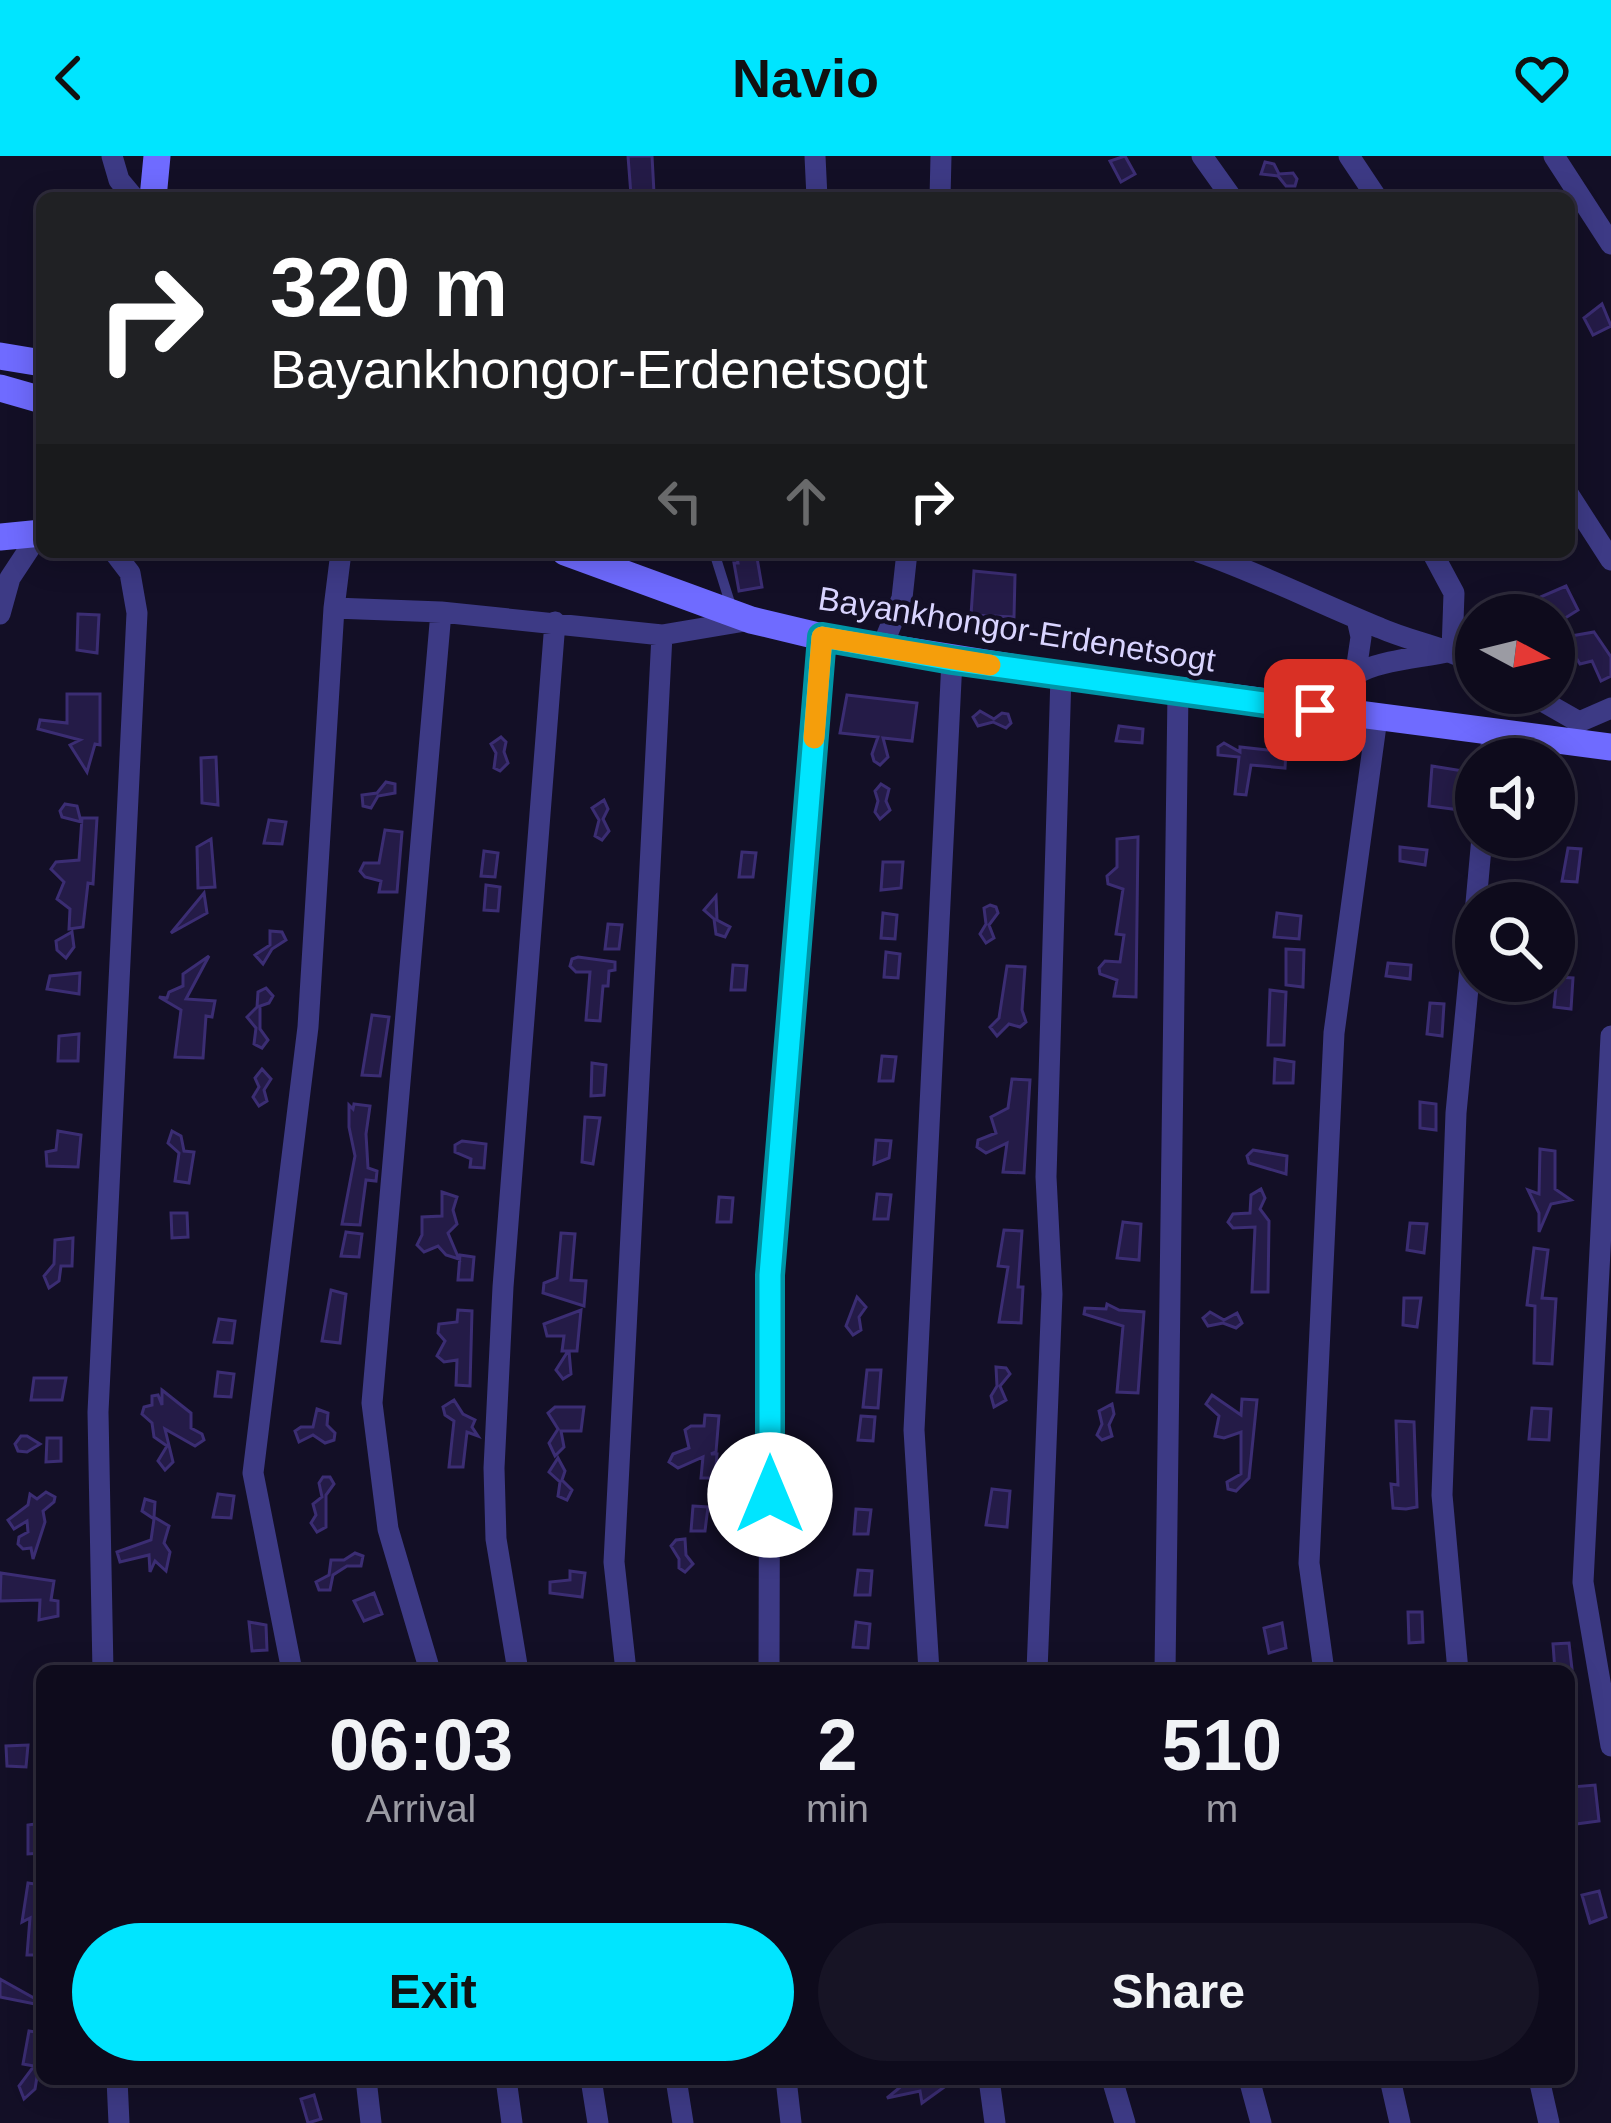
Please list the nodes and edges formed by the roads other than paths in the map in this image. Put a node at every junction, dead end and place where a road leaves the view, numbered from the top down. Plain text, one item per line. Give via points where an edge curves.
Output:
1 (112, 156) edge
2 (158, 156) edge
3 (815, 156) edge
4 (941, 156) edge
5 (1202, 156) edge
6 (1349, 156) edge
7 (1554, 156) edge
8 (129, 192) edge
9 (155, 192) edge
10 (817, 192) edge
11 (940, 192) edge
12 (1228, 192) edge
13 (1373, 192) edge
14 (1611, 244) edge
15 (0, 356) edge
16 (36, 362) edge
17 (0, 388) edge
18 (36, 398) edge
19 (1575, 504) edge
20 (36, 534) edge
21 (0, 537) edge
22 (36, 540) edge
23 (119, 558) edge
24 (340, 558) edge
25 (585, 558) edge
26 (717, 558) edge
27 (907, 558) edge
28 (1215, 558) edge
29 (1260, 558) edge
30 (1435, 558) edge
31 (1611, 560) edge
32 (1267, 577) junction
33 (334, 608) junction
34 (441, 612) junction
35 (0, 614) edge
36 (742, 617) junction
37 (1357, 619) junction
38 (555, 622) junction
39 (662, 635) junction
40 (822, 637) junction
41 (882, 647) junction
42 (1452, 651) junction
43 (1455, 653) edge
44 (952, 660) junction
45 (1356, 671) junction
46 (1061, 675) junction
47 (1178, 691) junction
48 (1611, 709) edge
49 (1315, 710) junction
50 (1565, 714) edge
51 (1377, 718) junction
52 (1458, 738) edge
53 (1575, 747) edge
54 (1611, 747) edge
55 (1467, 1002) edge
56 (1611, 1036) edge
57 (104, 1665) edge
58 (291, 1665) edge
59 (428, 1665) edge
60 (517, 1665) edge
61 (625, 1665) edge
62 (769, 1665) edge
63 (929, 1665) edge
64 (1037, 1665) edge
65 (1165, 1665) edge
66 (1323, 1665) edge
67 (1457, 1665) edge
68 (1611, 1746) edge
69 (117, 2085) edge
70 (367, 2085) edge
71 (507, 2085) edge
72 (592, 2085) edge
73 (677, 2085) edge
74 (787, 2085) edge
75 (990, 2085) edge
76 (1114, 2085) edge
77 (1251, 2085) edge
78 (1391, 2085) edge
79 (1540, 2085) edge
80 (119, 2123) edge
81 (371, 2123) edge
82 (512, 2123) edge
83 (598, 2123) edge
84 (682, 2123) edge
85 (791, 2123) edge
86 (995, 2123) edge
87 (1125, 2123) edge
88 (1261, 2123) edge
89 (1400, 2123) edge
90 (1549, 2123) edge

1 - 8 street
2 - 9 street
3 - 10 street
4 - 11 street
5 - 12 street
6 - 13 street
7 - 14 street
15 - 16 street
17 - 18 street
19 - 31 street
20 - 21 street
22 - 35 street via 10,578
23 - 57 street via 130,573 137,613 98,1412
24 - 33 street
25 - 36 street, Bayankhongor-Erdenetsogt
26 - 36 lane
27 - 41 street
28 - 32 street
29 - 32 street
30 - 42 street via 1454,593
32 - 37 street
33 - 34 street
33 - 58 street via 308,1027 253,1473
34 - 38 street
34 - 59 street via 372,1403 388,1529
36 - 39 street
36 - 40 street, Bayankhongor-Erdenetsogt
37 - 42 street
37 - 45 street
38 - 39 street
38 - 60 street via 494,1468 496,1539
39 - 61 street via 614,1562
40 - 41 street, Bayankhongor-Erdenetsogt
40 - 62 street via 770,1275
41 - 44 street, Bayankhongor-Erdenetsogt
42 - 43 street
42 - 45 street
44 - 46 street, Bayankhongor-Erdenetsogt
44 - 63 street via 914,1430
45 - 49 street
46 - 47 street, Bayankhongor-Erdenetsogt
46 - 64 street
47 - 49 street, Bayankhongor-Erdenetsogt
47 - 65 street
48 - 50 street via 1579,722
49 - 51 street, Bayankhongor-Erdenetsogt
51 - 52 street, Bayankhongor-Erdenetsogt
51 - 66 street via 1334,1033 1309,1563
53 - 54 street, Bayankhongor-Erdenetsogt
55 - 67 street via 1442,1495
56 - 68 street via 1583,1582
69 - 80 street
70 - 81 street
71 - 82 street
72 - 83 street
73 - 84 street
74 - 85 street
75 - 86 street
76 - 87 street
77 - 88 street
78 - 89 street
79 - 90 street

